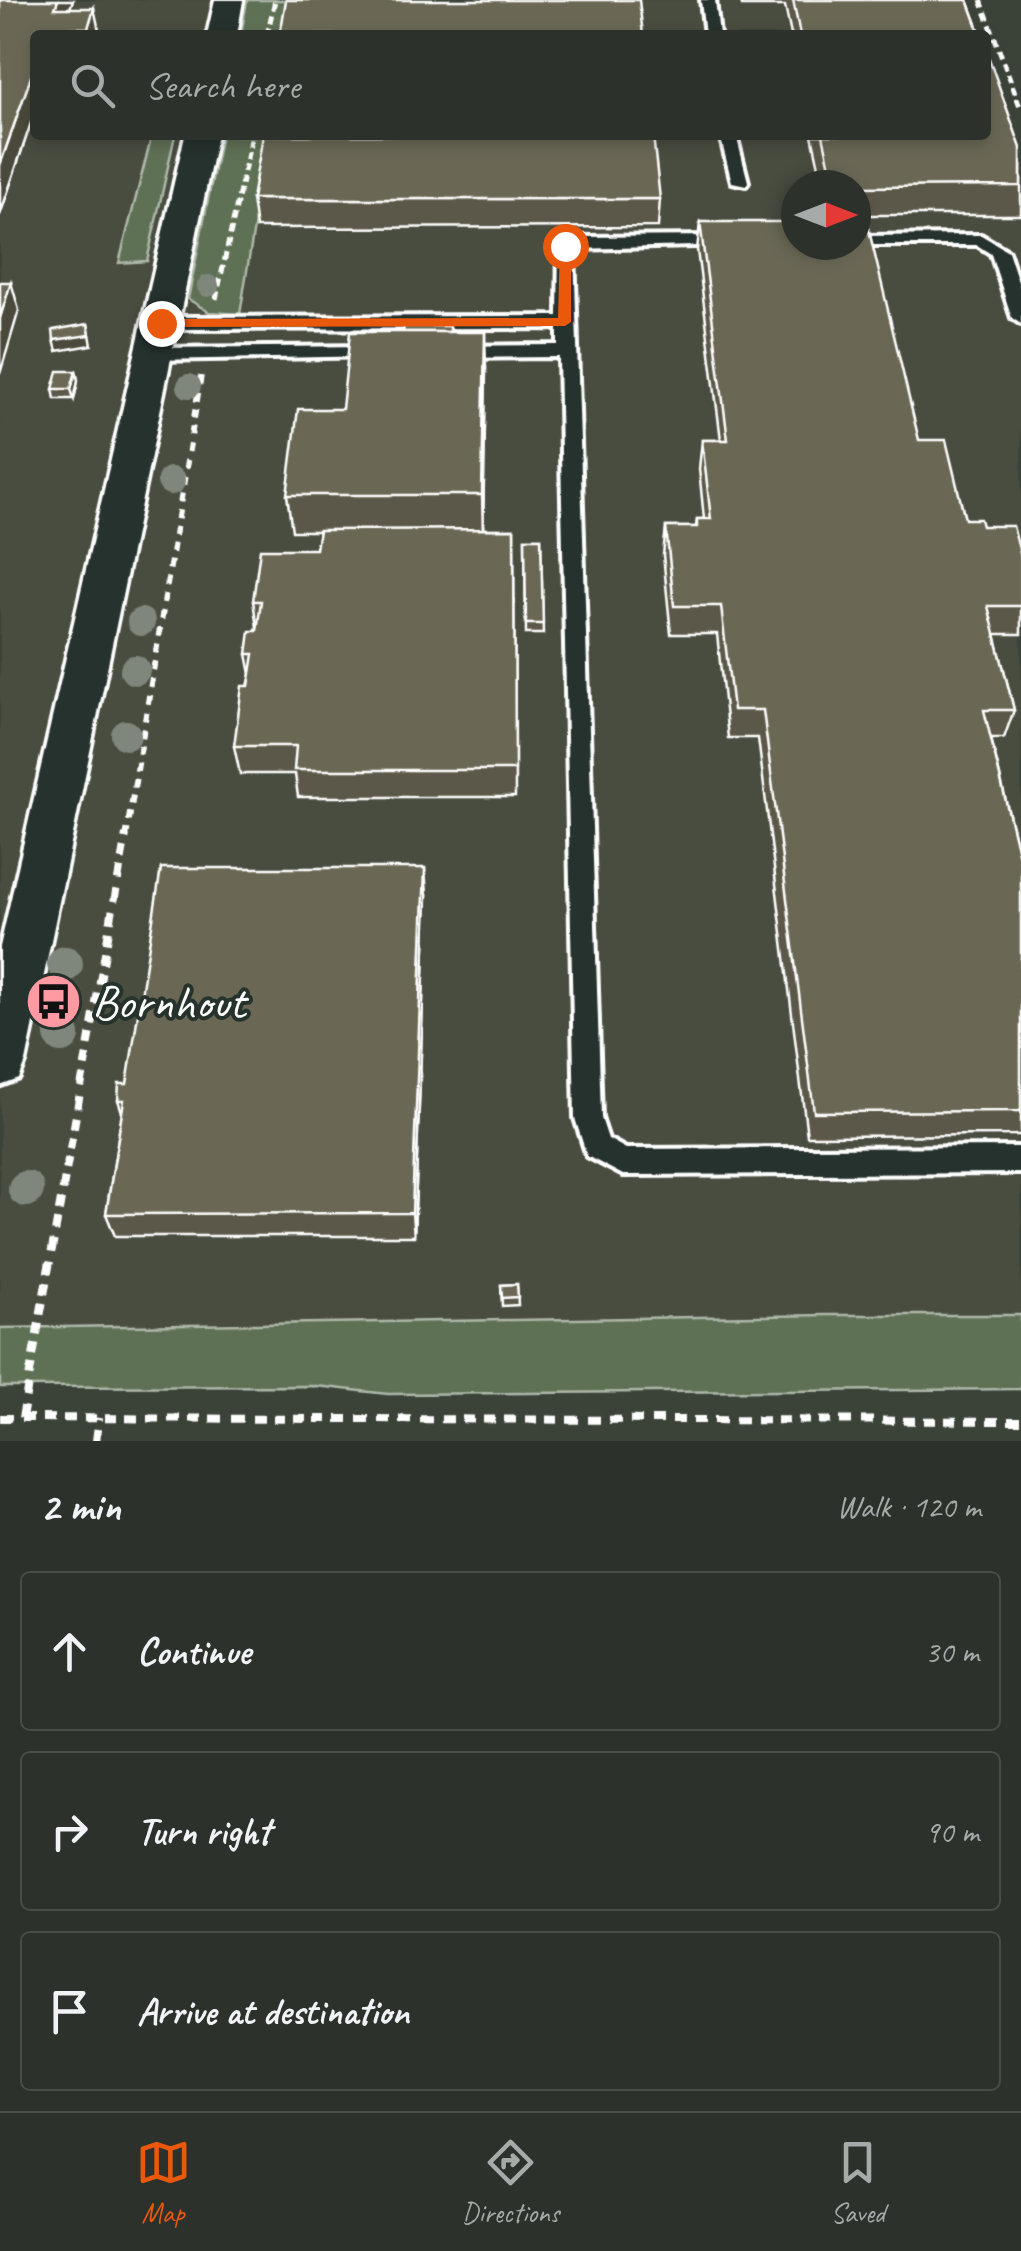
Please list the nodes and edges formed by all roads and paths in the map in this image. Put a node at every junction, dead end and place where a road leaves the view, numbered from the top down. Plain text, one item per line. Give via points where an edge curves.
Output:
1 (229, 0) edge
2 (275, 0) edge
3 (708, 0) edge
4 (982, 0) edge
5 (223, 30) edge
6 (268, 30) edge
7 (711, 30) edge
8 (1021, 109) edge
9 (199, 140) edge
10 (251, 140) edge
11 (729, 140) edge
12 (740, 182) dead end
13 (871, 240) edge
14 (741, 241) edge
15 (1021, 318) edge
16 (565, 322) junction
17 (210, 324) junction
18 (157, 338) junction
19 (567, 351) junction
20 (390, 352) edge
21 (429, 352) edge
22 (205, 354) junction
23 (0, 1062) edge
24 (1021, 1160) edge
25 (0, 1418) edge
26 (22, 1418) junction
27 (99, 1418) junction
28 (1021, 1422) edge
29 (96, 1441) edge

1 - 5 street
2 - 6 path
3 - 7 lane
4 - 8 path
9 - 18 street
10 - 17 path
11 - 12 lane
13 - 15 lane via 981,240 999,251
14 - 16 lane via 565,246
16 - 17 lane
16 - 19 lane
17 - 18 lane
18 - 22 lane
18 - 23 street
19 - 21 lane
19 - 24 lane via 588,1118 596,1147 623,1162
20 - 22 lane
22 - 26 path
25 - 26 path
26 - 27 path
27 - 28 path
27 - 29 path

